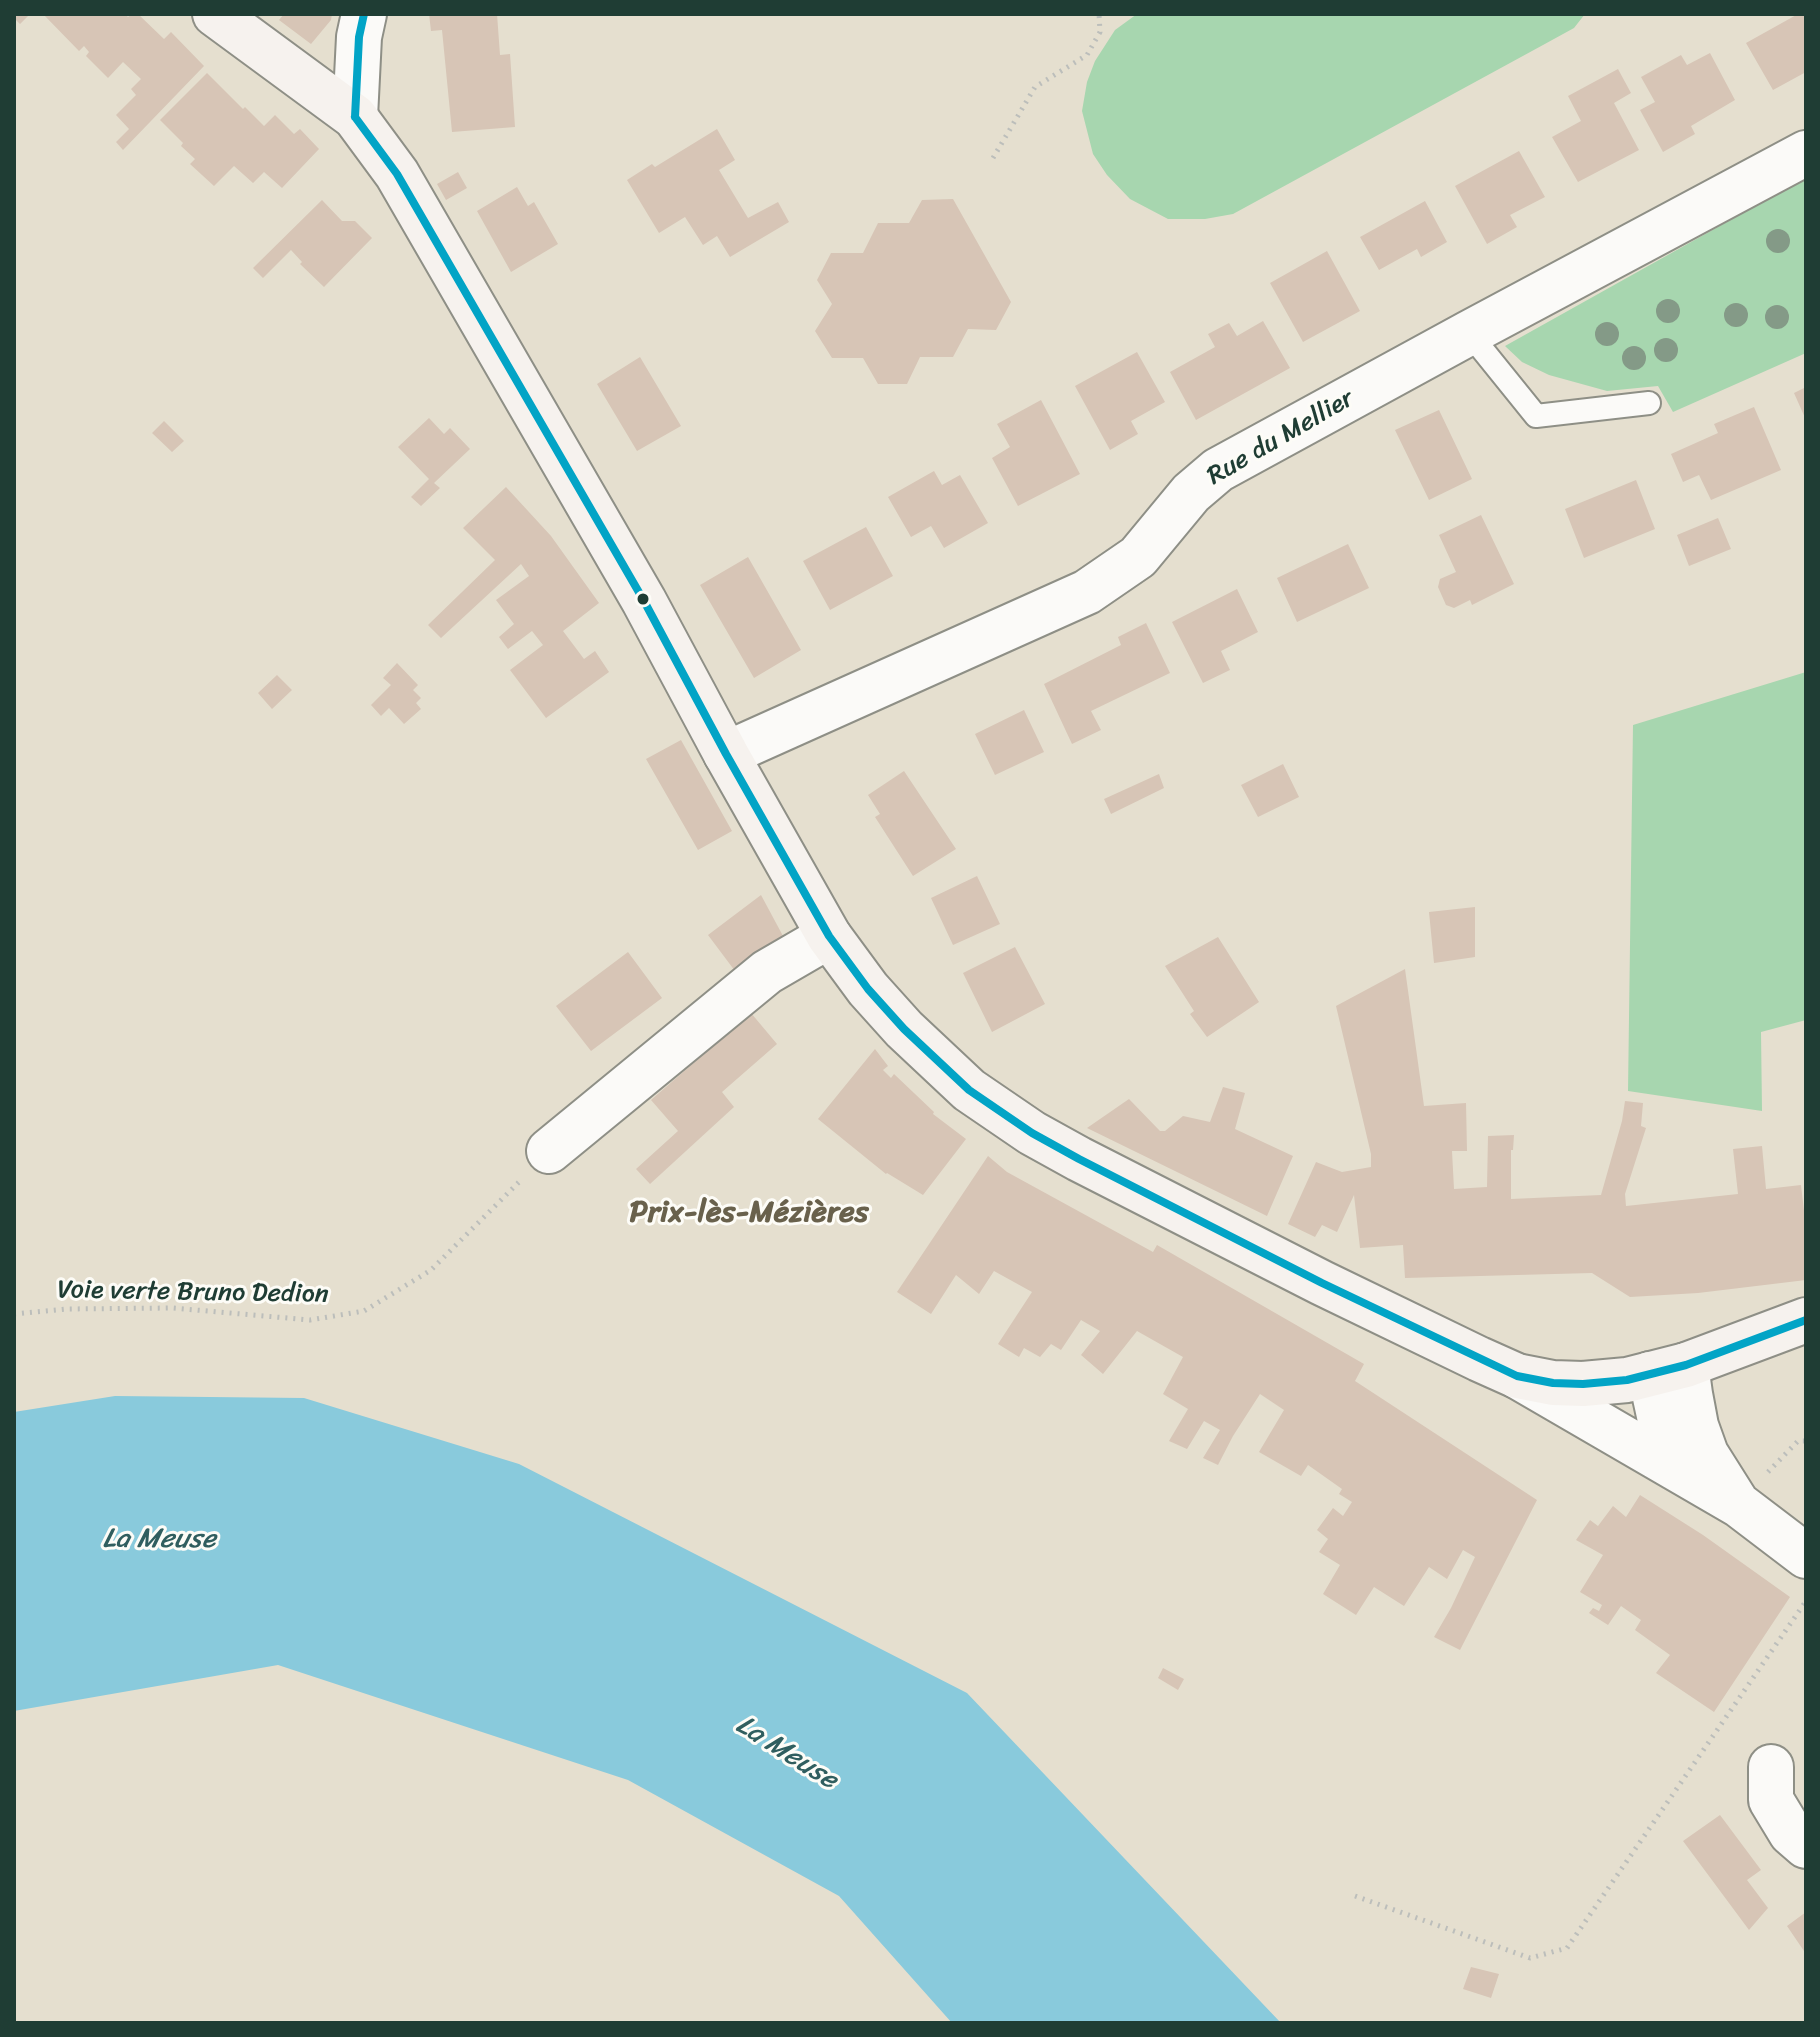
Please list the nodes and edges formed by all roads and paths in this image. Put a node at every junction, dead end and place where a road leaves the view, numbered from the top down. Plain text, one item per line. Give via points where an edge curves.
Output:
1 (215, 14) edge
2 (364, 14) edge
3 (1099, 14) edge
4 (355, 117) junction
5 (1806, 153) edge
6 (993, 158) dead end
7 (1469, 333) junction
8 (1649, 403) dead end
9 (726, 754) junction
10 (829, 936) junction
11 (549, 1151) joint
12 (14, 1314) edge
13 (1806, 1320) edge
14 (1654, 1373) junction
15 (1517, 1376) junction
16 (1806, 1441) edge
17 (1674, 1466) junction
18 (1739, 1505) junction
19 (1806, 1556) edge
20 (1806, 1601) edge
21 (1771, 1767) dead end
22 (1806, 1846) edge
23 (1355, 1896) dead end

1 - 4 street
2 - 4 street
3 - 6 path via 1100,32 1087,55 1035,87
4 - 9 street via 397,174 644,601
5 - 7 street, Rue du Mellier
7 - 8 lane via 1536,416
7 - 9 street, Rue du Mellier via 1218,470 1191,493 1138,557 1087,592
9 - 10 street
10 - 11 street via 767,972
10 - 15 street via 904,1029 999,1112 1079,1159 1322,1283
11 - 12 path, Voie verte Bruno Dedion via 431,1270 364,1311 310,1320 173,1308
13 - 14 street
14 - 15 street via 1583,1384
14 - 17 street via 1663,1434
14 - 18 street via 1690,1394 1706,1454
15 - 17 street
16 - 18 path via 1798,1441
17 - 18 street
18 - 19 street
20 - 23 path via 1567,1948 1530,1958
21 - 22 street via 1771,1800 1791,1833

